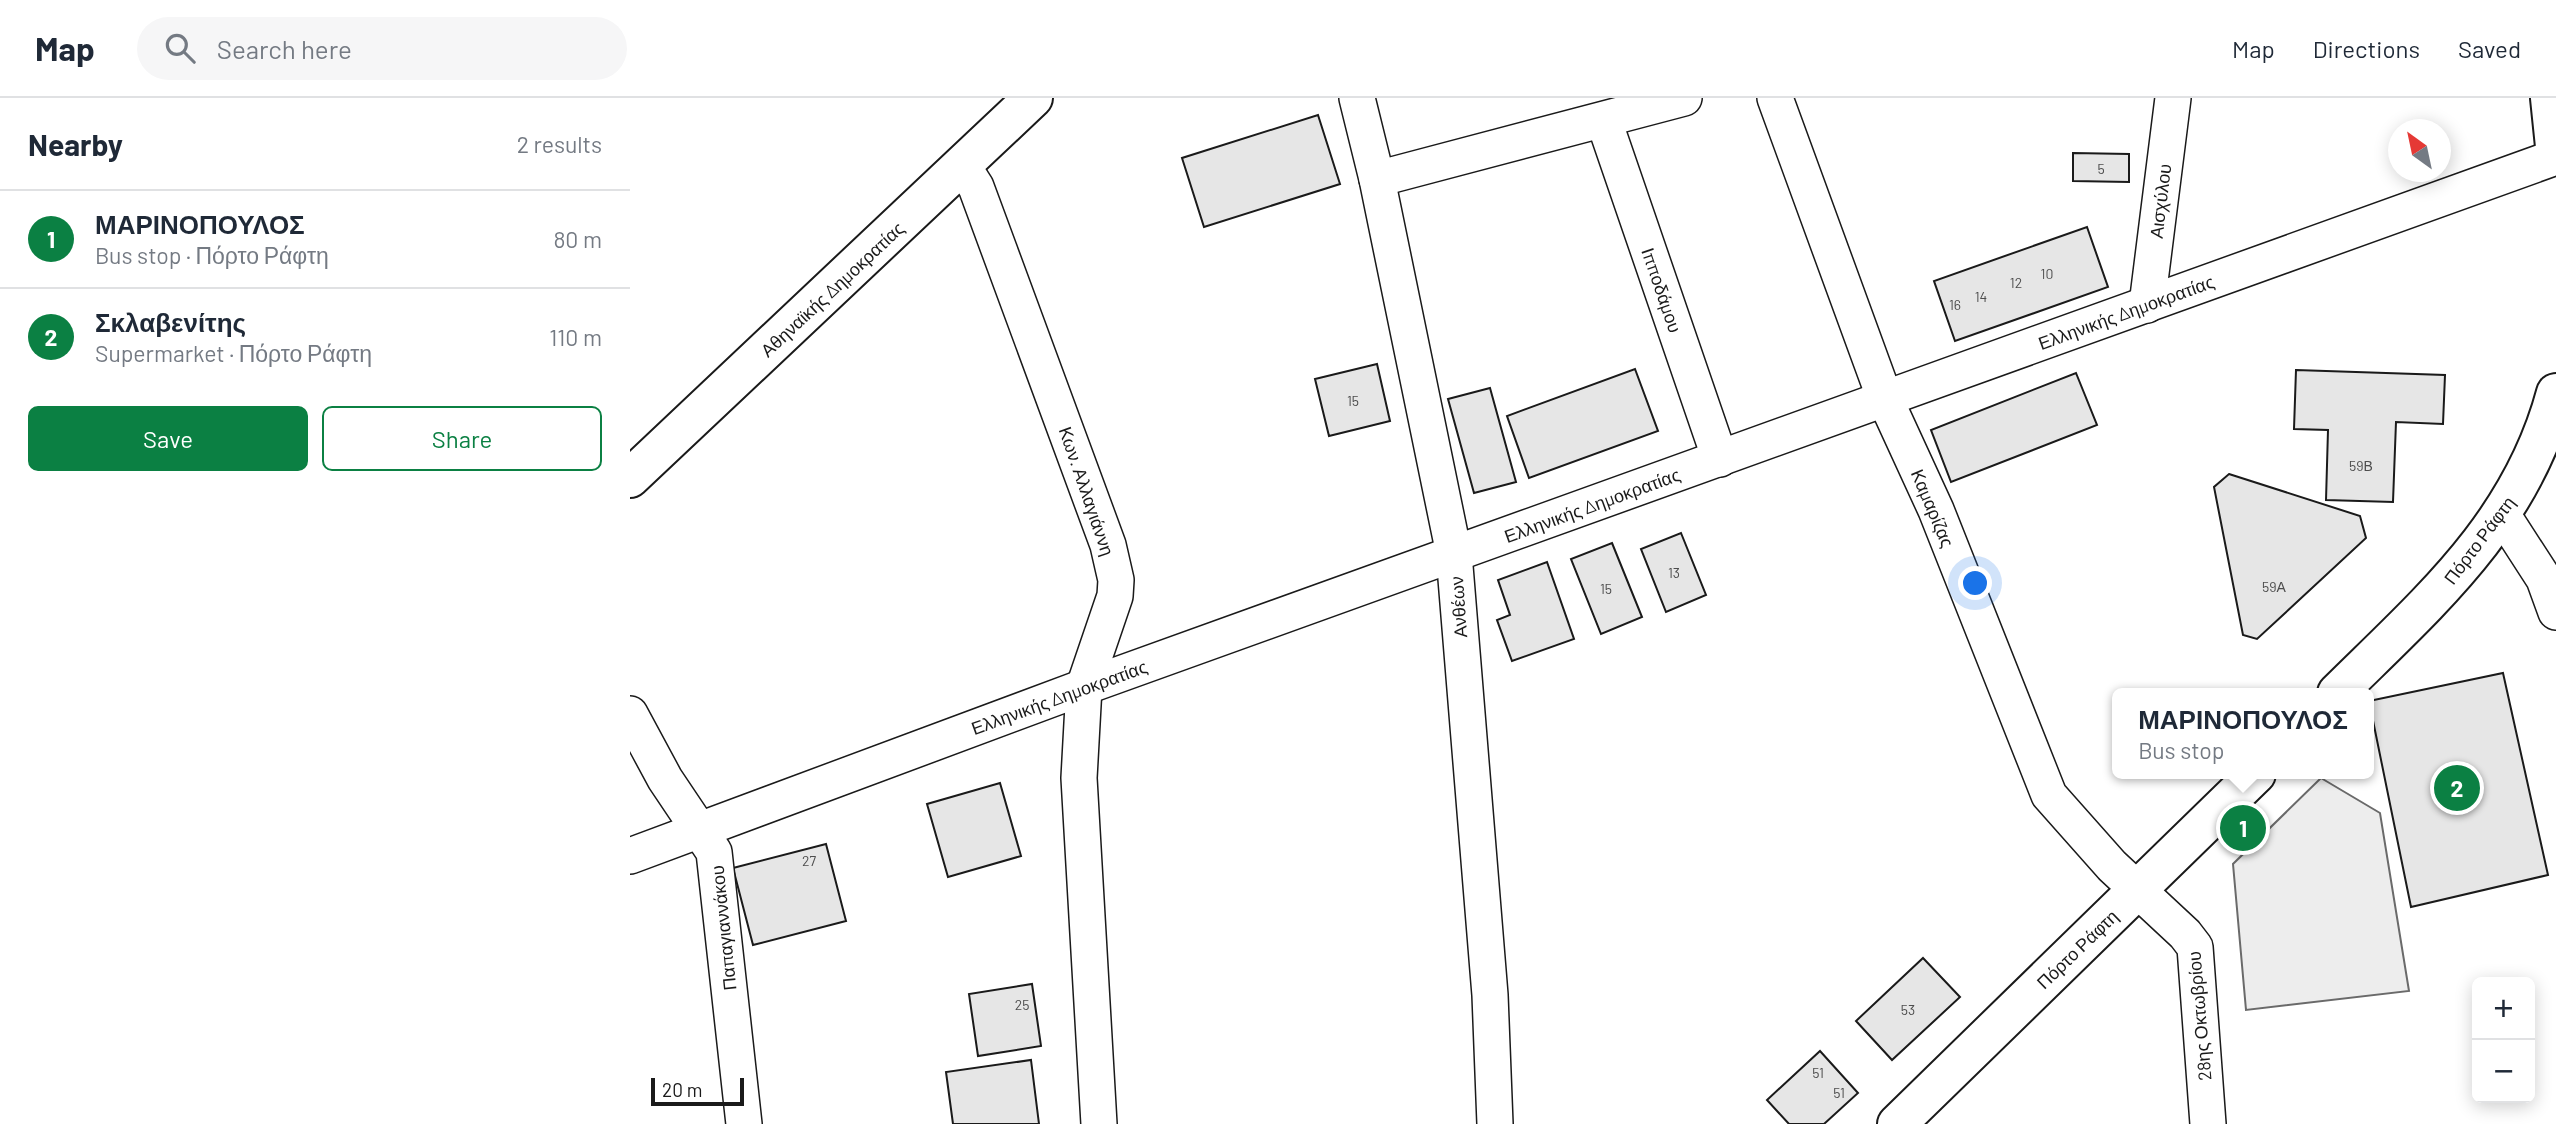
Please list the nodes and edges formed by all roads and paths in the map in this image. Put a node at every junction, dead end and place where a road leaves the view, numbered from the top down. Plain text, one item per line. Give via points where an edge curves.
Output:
1 (1033, 98) edge
2 (1357, 98) edge
3 (1684, 98) edge
4 (1775, 98) edge
5 (2173, 98) edge
6 (2550, 98) edge
7 (1605, 121) junction
8 (2556, 156) edge
9 (962, 165) junction
10 (1377, 180) junction
11 (2147, 305) junction
12 (2556, 393) edge
13 (1885, 399) junction
14 (1720, 459) junction
15 (630, 478) edge
16 (2502, 514) junction
17 (1454, 554) junction
18 (2556, 612) edge
19 (1084, 687) junction
20 (2342, 688) edge
21 (630, 714) edge
22 (2251, 779) edge
23 (702, 831) junction
24 (630, 856) edge
25 (2138, 890) junction
26 (744, 1124) edge
27 (1099, 1124) edge
28 (1495, 1124) edge
29 (1897, 1124) edge
30 (2208, 1124) edge

1 - 9 main road, Αθηναϊκής Δημοκρατίας
2 - 10 street, Ανθέων
3 - 7 street
4 - 13 street, Καμαρίζας
5 - 11 street, Αισχύλου
6 - 8 main road
7 - 10 street
7 - 14 street, Ιπποδάμου
8 - 11 street, Ελληνικής Δημοκρατίας
9 - 15 main road, Αθηναϊκής Δημοκρατίας
9 - 19 street, Κων. Αλλαγιάννη via 976,187 1108,545 1115,596
10 - 17 street, Ανθέων
11 - 13 street, Ελληνικής Δημοκρατίας
12 - 16 main road, Πόρτο Ράφτη via 2538,448
13 - 14 street, Ελληνικής Δημοκρατίας
13 - 25 street, Καμαρίζας via 1936,510 2049,794
14 - 17 street, Ελληνικής Δημοκρατίας
16 - 18 street via 2544,579
16 - 20 main road, Πόρτο Ράφτη via 2437,595
17 - 19 street, Ελληνικής Δημοκρατίας
17 - 28 street, Ανθέων via 1490,995
19 - 23 street, Ελληνικής Δημοκρατίας
19 - 27 street, Κων. Αλλαγιάννη via 1079,778
21 - 23 street, Παπαγιαννάκου via 665,779
22 - 25 main road, Πόρτο Ράφτη
23 - 24 street, Ελληνικής Δημοκρατίας
23 - 26 street, Παπαγιαννάκου via 715,852
25 - 29 main road, Πόρτο Ράφτη
25 - 30 street, 28ης Οκτωβρίου via 2195,947

